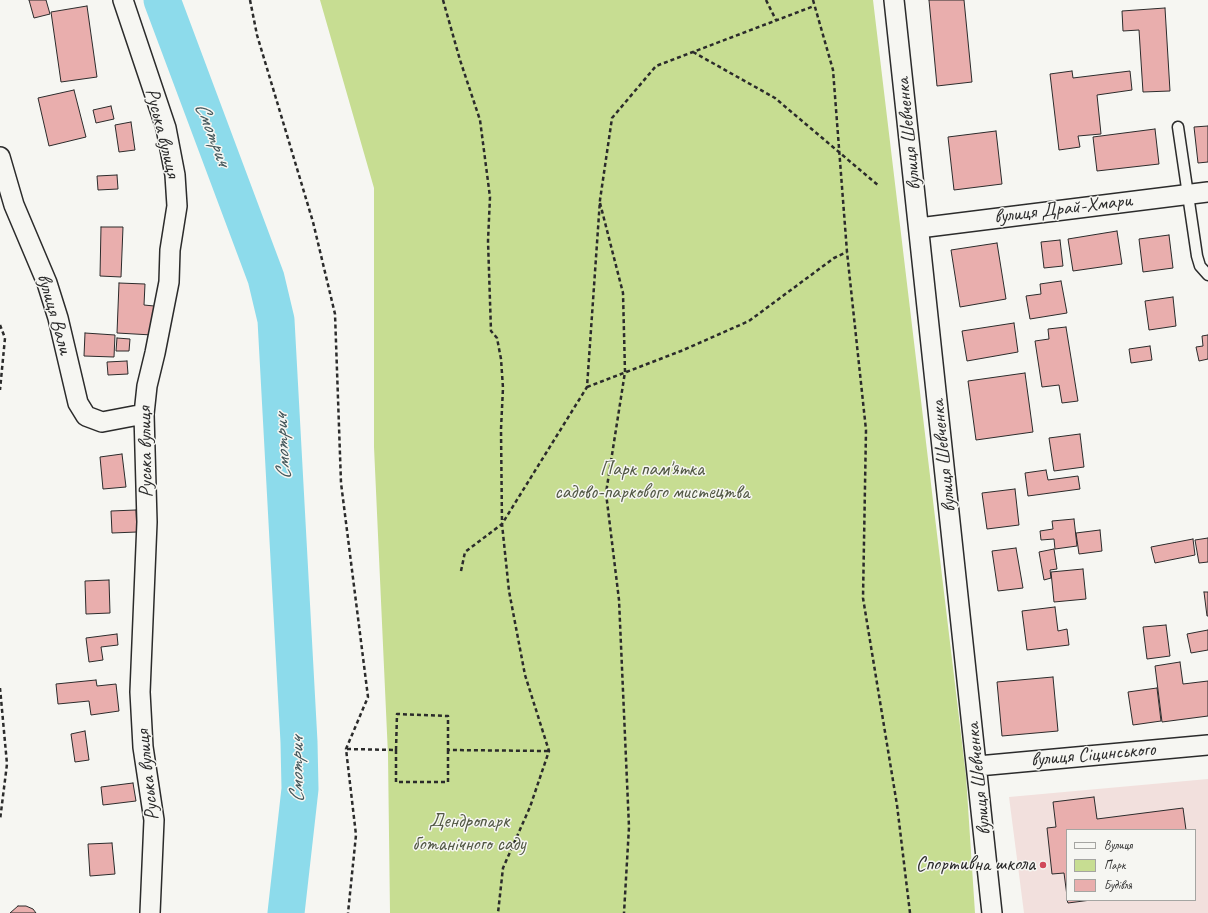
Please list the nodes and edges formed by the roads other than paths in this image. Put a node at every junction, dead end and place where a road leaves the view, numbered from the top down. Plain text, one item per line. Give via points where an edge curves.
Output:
1 (123, 0) edge
2 (894, 0) edge
3 (1178, 127) dead end
4 (0, 157) edge
5 (1208, 192) edge
6 (1189, 194) junction
7 (919, 228) junction
8 (1208, 275) edge
9 (144, 414) junction
10 (1208, 745) edge
11 (978, 766) junction
12 (150, 913) edge
13 (992, 913) edge

1 - 9 street, Руська вулиця via 166,128 175,175 177,206 170,250 169,282 146,386
2 - 7 street, вулиця Шевченка
3 - 6 lane
4 - 9 street, вулиця Вали via 14,205 54,304 78,402 86,416 102,422
5 - 6 street, вулиця Драй-Хмари
6 - 7 street, вулиця Драй-Хмари
6 - 8 lane via 1197,256 1200,266
7 - 11 street, вулиця Шевченка
9 - 12 street, Руська вулиця via 147,522 140,692 143,747 154,820
10 - 11 street, вулиця Сіцинського
11 - 13 street, вулиця Шевченка

